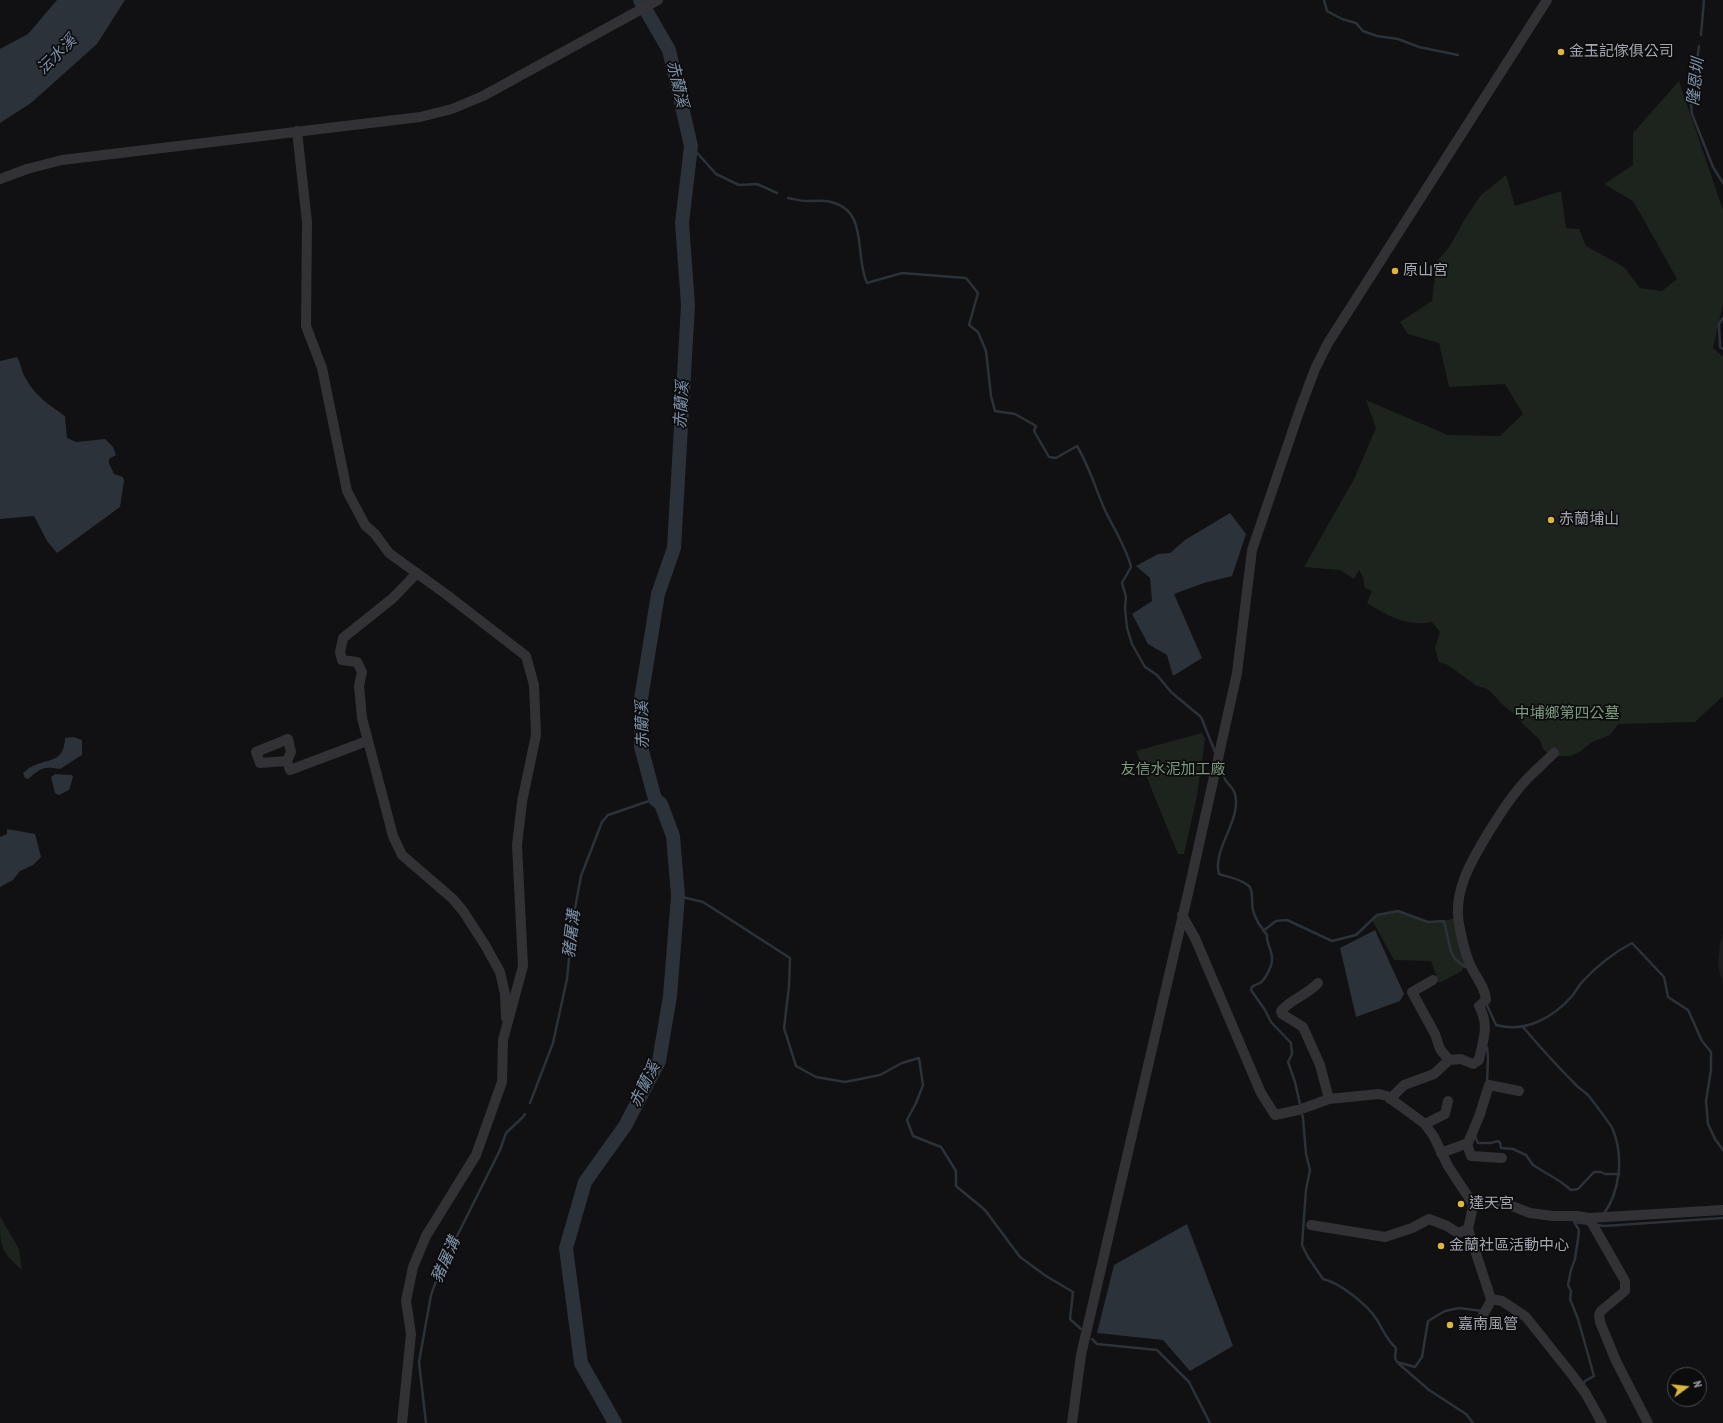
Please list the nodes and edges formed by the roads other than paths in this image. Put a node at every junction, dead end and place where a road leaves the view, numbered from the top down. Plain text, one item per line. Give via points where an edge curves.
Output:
1 (658, 0) edge
2 (1547, 0) edge
3 (297, 131) junction
4 (0, 179) edge
5 (417, 573) junction
6 (367, 741) junction
7 (1554, 753) dead end
8 (287, 761) dead end
9 (1182, 915) junction
10 (1433, 980) dead end
11 (1318, 983) dead end
12 (507, 1023) junction
13 (1450, 1060) junction
14 (1519, 1091) dead end
15 (1329, 1099) junction
16 (1390, 1099) junction
17 (1448, 1101) dead end
18 (1424, 1124) junction
19 (1467, 1144) junction
20 (1441, 1153) junction
21 (1502, 1158) dead end
22 (1474, 1202) junction
23 (1723, 1210) edge
24 (1588, 1218) junction
25 (1311, 1225) dead end
26 (1468, 1229) junction
27 (1491, 1299) junction
28 (1480, 1322) dead end
29 (402, 1423) edge
30 (1072, 1423) edge
31 (1602, 1423) edge
32 (1648, 1423) edge

1 - 3 street via 483,96 452,109 420,117
2 - 9 street via 1328,343 1315,369 1252,550 1237,673
3 - 4 street via 62,160
3 - 5 street via 307,222 306,326 322,368 347,491 365,525 389,554
5 - 6 street via 393,598 343,638 340,652 342,660 357,662 362,672 359,686
5 - 12 street via 526,656 534,684 536,735 522,802 517,845 523,966
6 - 8 street via 290,770
6 - 12 street via 393,836 402,855 464,911 500,972
7 - 13 street via 1529,777 1503,810 1464,877 1459,897 1458,918 1469,963 1485,991 1486,1000 1479,1006 1484,1018 1485,1035 1479,1060 1472,1064 1461,1059
9 - 15 street via 1195,938 1261,1094 1275,1115
9 - 30 street via 1081,1354
10 - 13 street via 1412,992 1435,1034 1440,1050
11 - 15 street via 1281,1010 1282,1014 1303,1027 1320,1065
12 - 29 street via 503,1040 502,1082 476,1155 426,1236 413,1267 406,1301 411,1334
13 - 16 street via 1434,1074 1404,1085
14 - 19 street via 1488,1085 1480,1114
15 - 16 street via 1380,1094
16 - 18 street
17 - 18 street via 1445,1114
18 - 20 street via 1434,1137
19 - 20 street
19 - 21 street via 1471,1156
20 - 22 street
22 - 24 street via 1507,1204 1530,1213
22 - 26 street
23 - 24 street
24 - 32 street via 1626,1287 1624,1293 1601,1310 1600,1322 1616,1361
25 - 26 street via 1385,1237 1429,1219 1458,1233
26 - 27 street
27 - 28 street
27 - 31 street via 1502,1301 1526,1317 1582,1388

